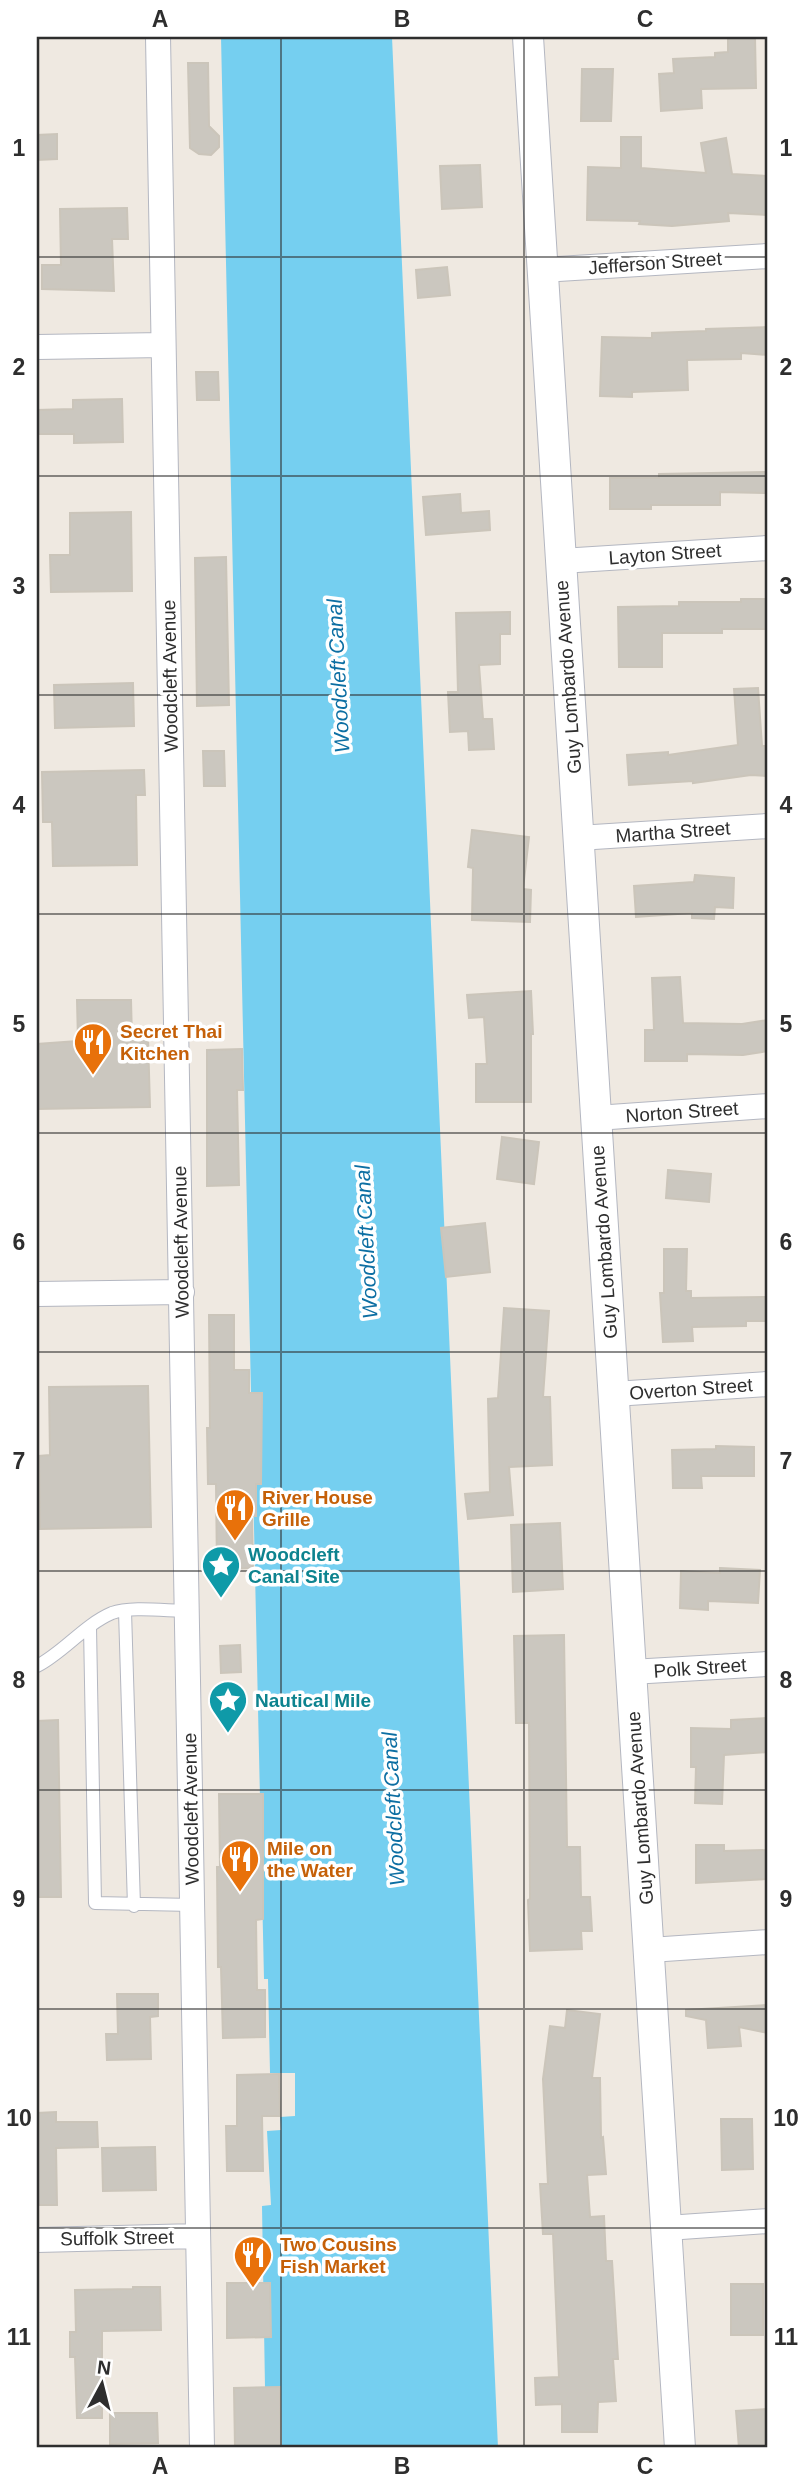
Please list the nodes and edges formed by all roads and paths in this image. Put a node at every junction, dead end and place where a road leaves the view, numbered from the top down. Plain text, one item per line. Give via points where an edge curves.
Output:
1 (158, 37) edge
2 (528, 37) edge
3 (768, 256) edge
4 (542, 270) junction
5 (163, 345) junction
6 (37, 347) edge
7 (768, 548) edge
8 (561, 561) junction
9 (768, 826) edge
10 (578, 838) junction
11 (768, 1106) edge
12 (596, 1118) junction
13 (183, 1292) junction
14 (37, 1294) edge
15 (768, 1384) edge
16 (614, 1394) junction
17 (125, 1611) junction
18 (188, 1611) junction
19 (90, 1627) junction
20 (768, 1664) edge
21 (37, 1666) edge
22 (631, 1672) junction
23 (192, 1905) junction
24 (134, 1906) junction
25 (768, 1942) edge
26 (650, 1950) junction
27 (768, 2221) edge
28 (667, 2228) junction
29 (198, 2236) junction
30 (37, 2240) edge
31 (202, 2448) edge
32 (680, 2448) edge

1 - 5 street, Woodcleft Avenue
2 - 4 street, Guy Lombardo Avenue
3 - 4 street, Jefferson Street
4 - 8 street, Guy Lombardo Avenue
5 - 6 street
5 - 13 street, Woodcleft Avenue
7 - 8 street, Layton Street
8 - 10 street, Guy Lombardo Avenue
9 - 10 street, Martha Street
10 - 12 street, Guy Lombardo Avenue
11 - 12 street, Norton Street
12 - 16 street, Guy Lombardo Avenue
13 - 14 street
13 - 18 street, Woodcleft Avenue
15 - 16 street, Overton Street
16 - 22 street, Guy Lombardo Avenue
17 - 18 lane
17 - 19 lane
17 - 24 lane
18 - 23 street, Woodcleft Avenue
19 - 21 lane
19 - 24 lane via 95,1903
20 - 22 street, Polk Street
22 - 26 street, Guy Lombardo Avenue
23 - 24 lane
23 - 29 street, Woodcleft Avenue
25 - 26 street
26 - 28 street, Guy Lombardo Avenue
27 - 28 street
28 - 32 street, Guy Lombardo Avenue
29 - 30 street, Suffolk Street
29 - 31 street, Woodcleft Avenue

